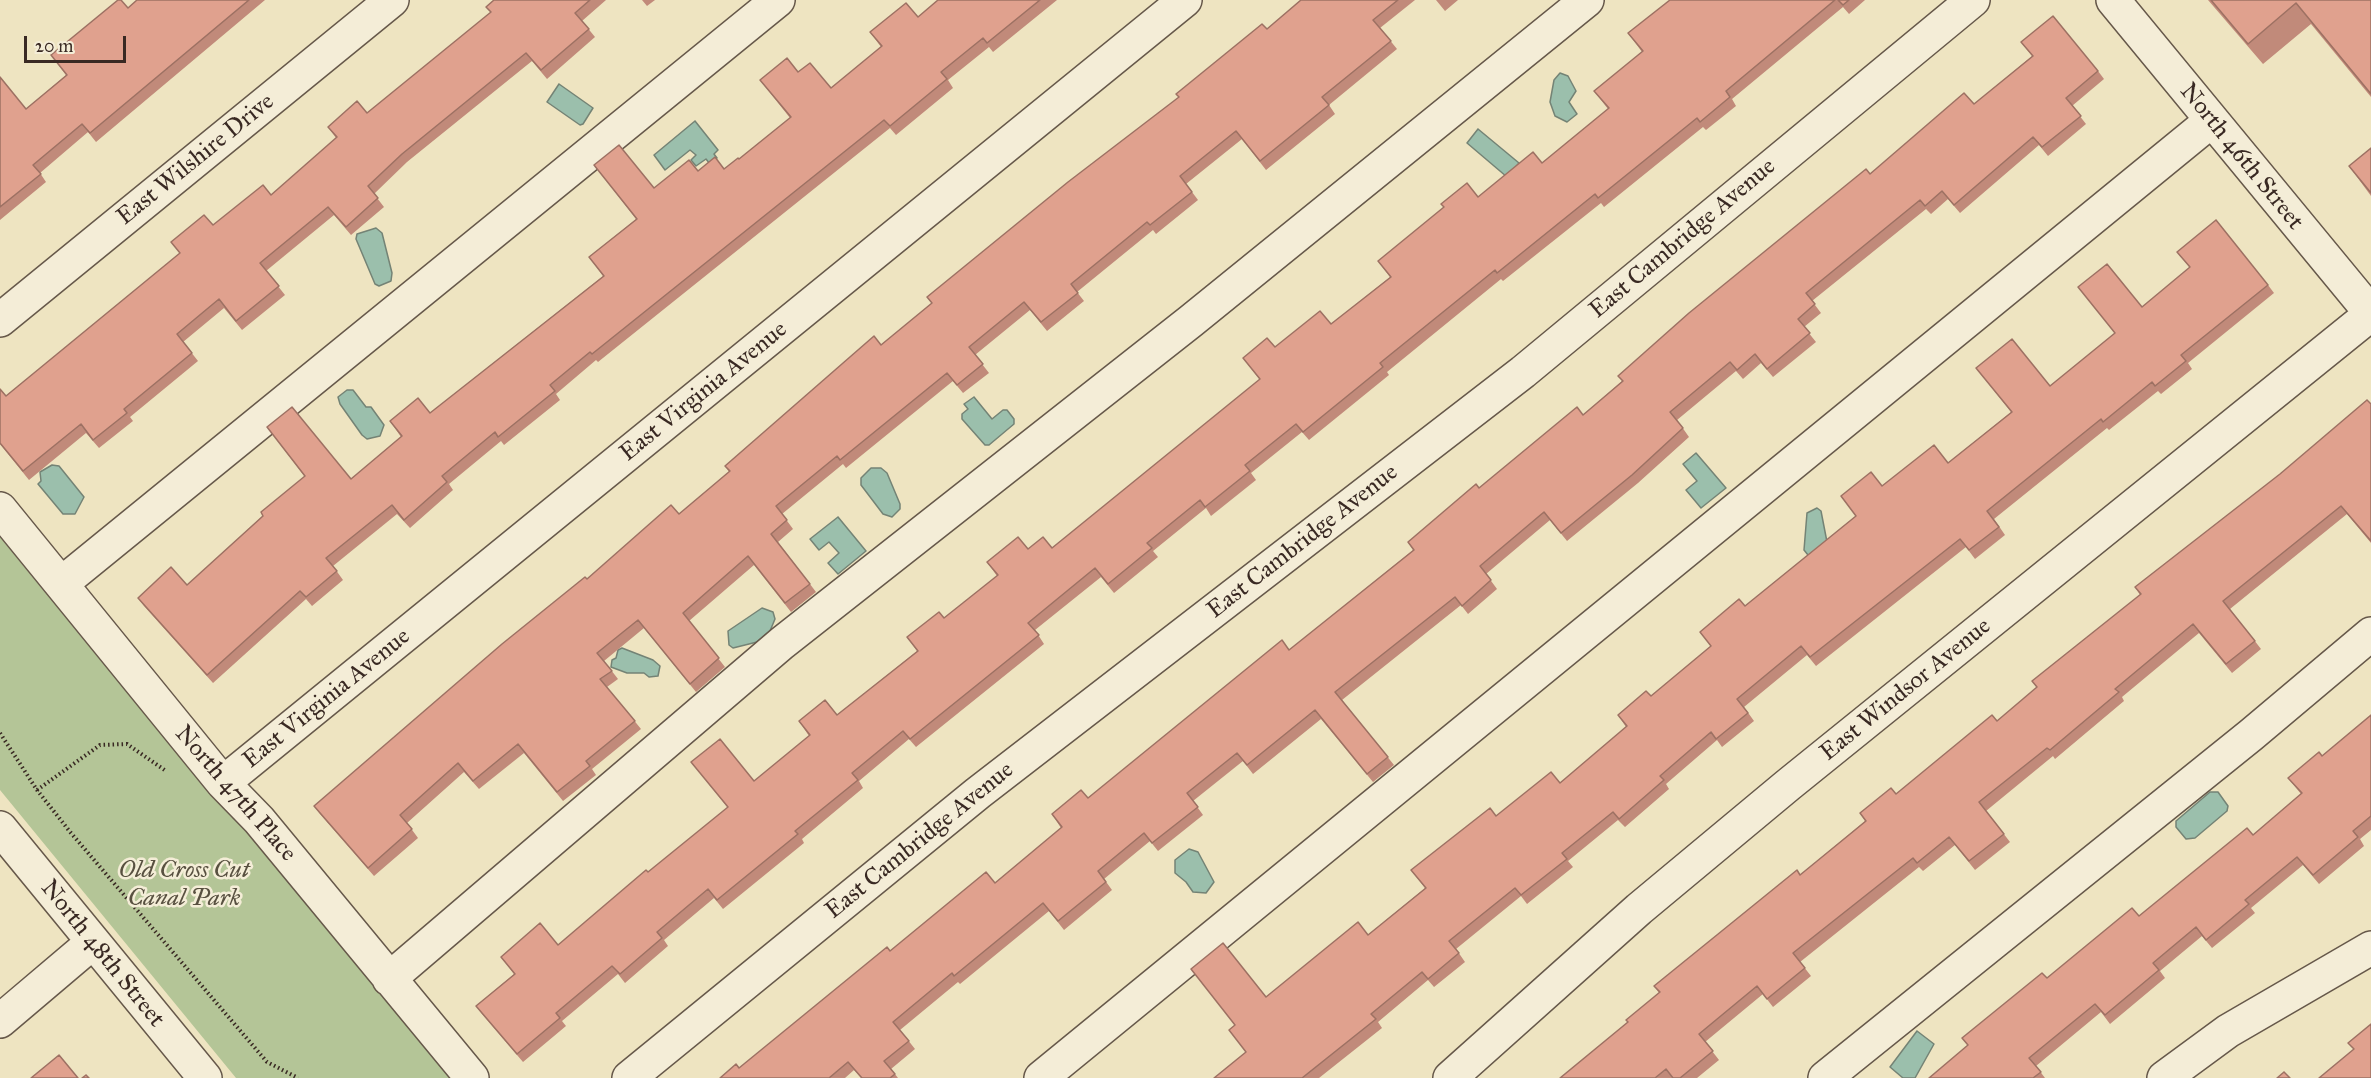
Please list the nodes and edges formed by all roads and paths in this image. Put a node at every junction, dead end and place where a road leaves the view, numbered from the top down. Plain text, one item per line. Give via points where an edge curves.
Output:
1 (392, 0) edge
2 (778, 0) edge
3 (1185, 0) edge
4 (1587, 0) edge
5 (1973, 0) edge
6 (2113, 0) edge
7 (2211, 121) junction
8 (2368, 305) edge
9 (0, 320) edge
10 (0, 509) edge
11 (61, 584) junction
12 (2371, 634) edge
13 (0, 732) edge
14 (170, 774) dead end
15 (222, 783) junction
16 (37, 790) junction
17 (0, 828) edge
18 (92, 943) junction
19 (2371, 948) edge
20 (389, 979) junction
21 (0, 1021) edge
22 (205, 1078) edge
23 (298, 1078) edge
24 (471, 1078) edge
25 (629, 1078) edge
26 (1041, 1078) edge
27 (1450, 1078) edge
28 (1825, 1078) edge
29 (2164, 1078) edge

1 - 9 street, East Wilshire Drive
2 - 11 street
3 - 15 street, East Virginia Avenue
4 - 20 street via 1191,321 782,642
5 - 25 street, East Cambridge Avenue via 1523,372 978,793
6 - 7 street, North 46th Street
7 - 8 street, North 46th Street
7 - 26 street
8 - 27 street, East Windsor Avenue via 1639,909
10 - 11 street, North 47th Place
11 - 15 street, North 47th Place
12 - 28 street
13 - 16 path
14 - 16 path via 127,744 100,745
15 - 20 street, North 47th Place via 259,820
16 - 23 path via 267,1062
17 - 18 street, North 48th Street
18 - 21 street
18 - 22 street, North 48th Street
19 - 29 street via 2228,1031
20 - 24 street, North 47th Place

